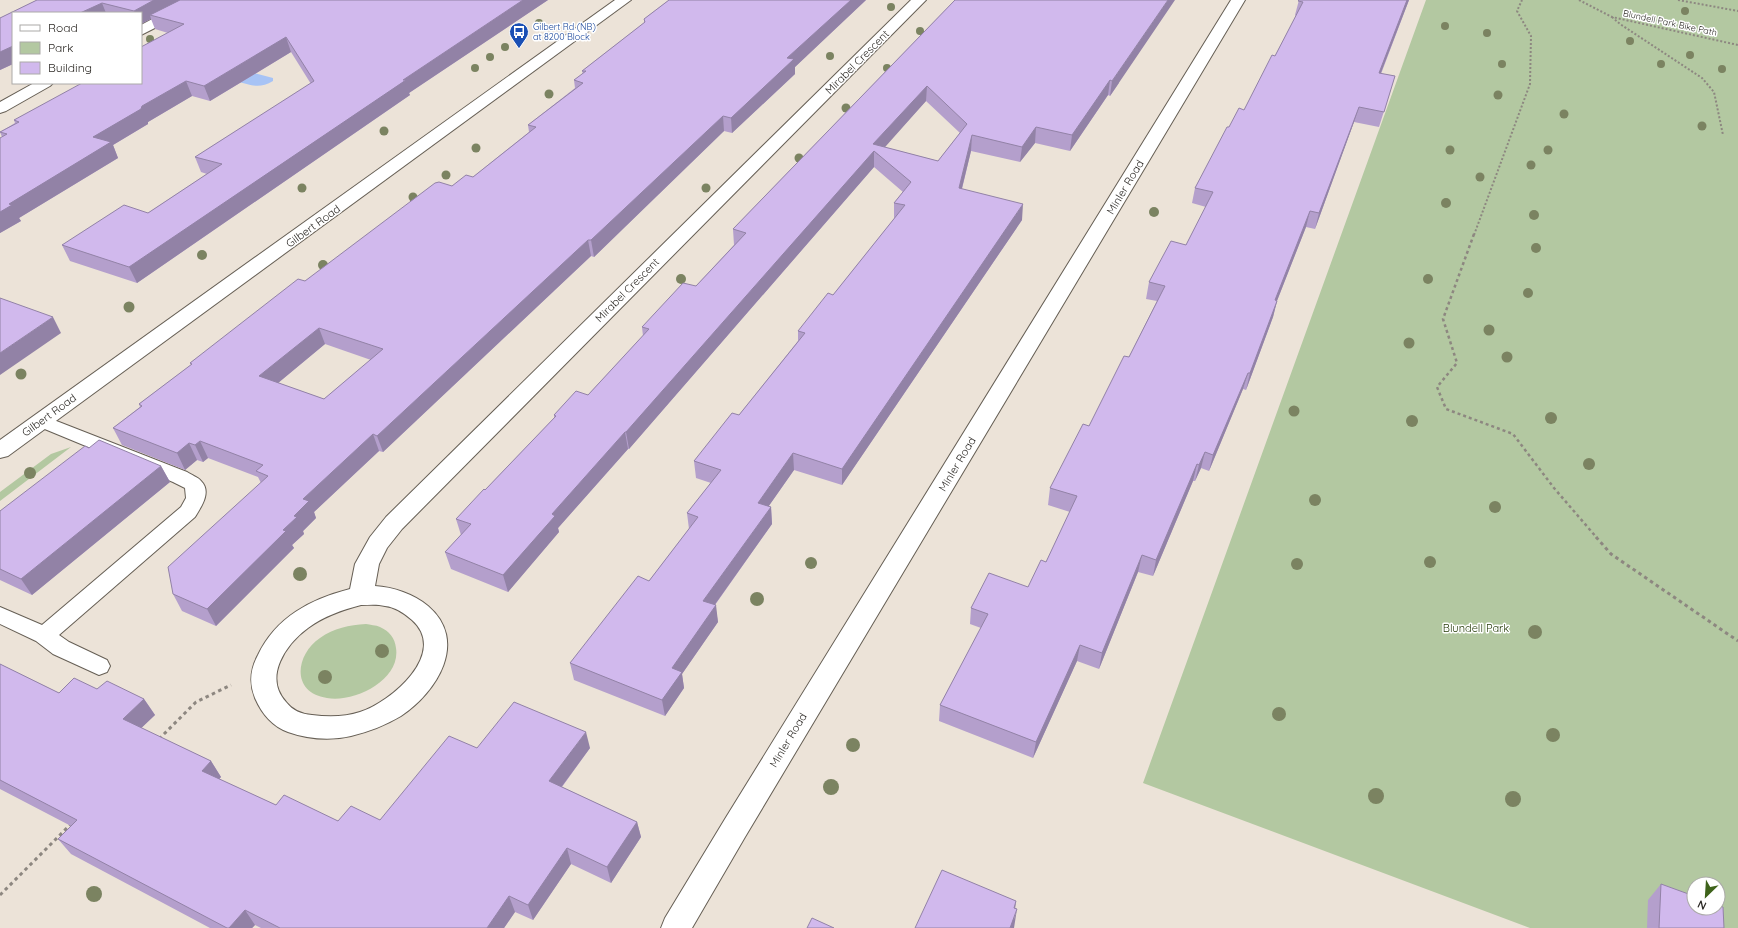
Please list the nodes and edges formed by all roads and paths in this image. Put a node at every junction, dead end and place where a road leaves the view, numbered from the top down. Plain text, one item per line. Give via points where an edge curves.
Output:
1 (199, 0) edge
2 (624, 0) edge
3 (919, 0) edge
4 (1238, 0) edge
5 (1522, 0) edge
6 (1579, 0) edge
7 (1678, 0) edge
8 (1738, 10) edge
9 (1612, 17) junction
10 (142, 30) edge
11 (1738, 44) edge
12 (43, 84) edge
13 (0, 108) edge
14 (1723, 135) dead end
15 (41, 421) junction
16 (0, 451) edge
17 (361, 596) junction
18 (0, 615) edge
19 (44, 635) junction
20 (1738, 641) edge
21 (99, 666) dead end
22 (263, 673) junction
23 (157, 740) edge
24 (78, 818) edge
25 (0, 895) edge
26 (676, 928) edge

1 - 10 street
2 - 15 street, Gilbert Road
3 - 17 street, Mirabel Crescent via 394,523 378,543 368,564
4 - 26 street, Minler Road
5 - 20 path via 1517,11 1531,36 1530,84 1443,319 1457,363 1437,387 1446,408 1513,434 1554,488 1611,554
6 - 9 path, Blundell Park Bike Path
7 - 8 path
9 - 11 path, Blundell Park Bike Path
9 - 14 path via 1702,78 1714,92
12 - 13 street
15 - 16 street, Gilbert Road
15 - 19 lane via 186,480 194,485 196,498 188,512
17 - 22 street via 334,602 308,614 287,631 271,652
17 - 22 street via 387,596 409,604 426,616 434,634 434,655 424,677 407,698 382,714 353,725 323,728 297,724 277,712 266,694
18 - 19 lane
19 - 21 lane via 61,648
22 - 23 path via 196,702
24 - 25 path

